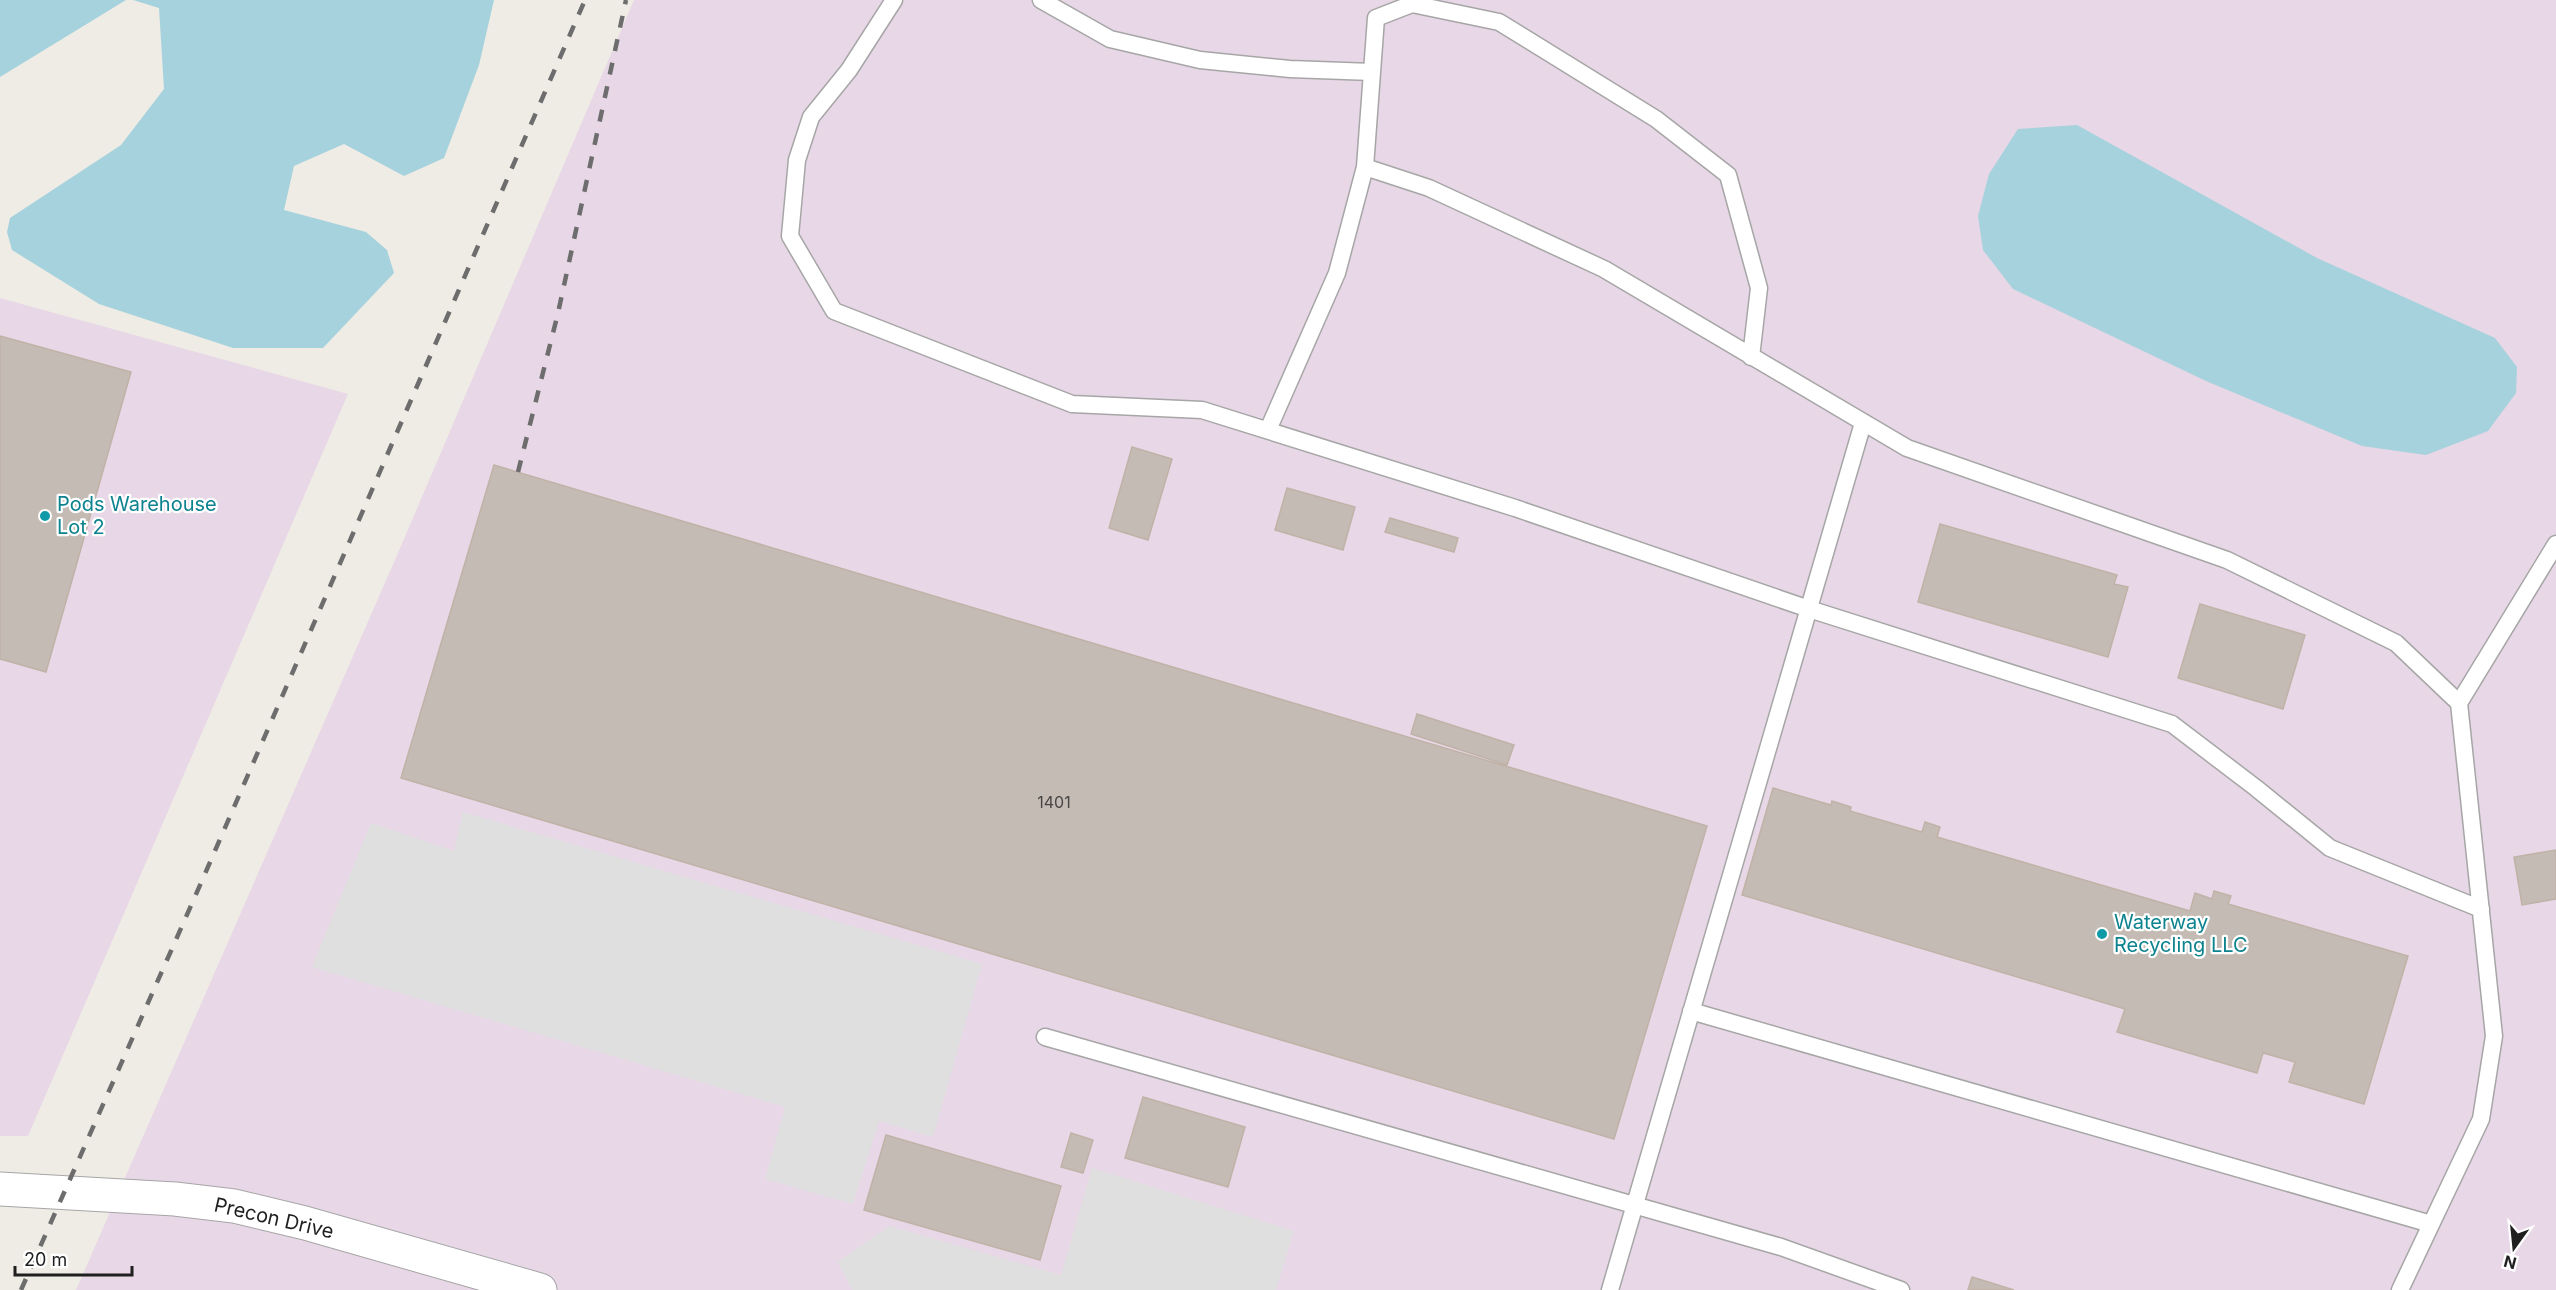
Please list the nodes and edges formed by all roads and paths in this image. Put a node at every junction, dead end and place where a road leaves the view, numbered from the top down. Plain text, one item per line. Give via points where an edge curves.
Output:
1 (894, 0) edge
2 (1041, 0) edge
3 (1372, 72) junction
4 (1365, 167) junction
5 (1751, 357) junction
6 (1863, 423) junction
7 (1268, 430) junction
8 (2556, 544) edge
9 (1809, 609) junction
10 (2459, 703) junction
11 (2481, 909) junction
12 (1691, 1011) junction
13 (1045, 1037) dead end
14 (0, 1189) edge
15 (1635, 1205) junction
16 (2431, 1224) junction
17 (540, 1290) edge
18 (1610, 1290) edge
19 (1901, 1290) edge
20 (2400, 1290) edge

1 - 7 lane via 849,70 811,117 796,159 790,236 834,311 1072,404 1202,410
2 - 3 lane via 1110,39 1200,60
3 - 4 lane
3 - 5 lane via 1376,18 1412,4 1499,22 1656,119 1728,175 1759,288
4 - 5 lane via 1429,188 1604,269
4 - 7 lane via 1337,273
5 - 6 lane
6 - 9 lane
6 - 10 lane via 1907,448 2228,560 2396,643
7 - 9 lane via 1515,508
8 - 10 lane
9 - 11 lane via 2172,724 2330,848
9 - 12 lane
10 - 11 lane
11 - 16 lane via 2494,1036 2481,1119
12 - 15 lane
12 - 16 lane
13 - 15 lane
14 - 17 street, Precon Drive via 234,1206
15 - 18 lane
15 - 19 lane via 1781,1247
16 - 20 lane

